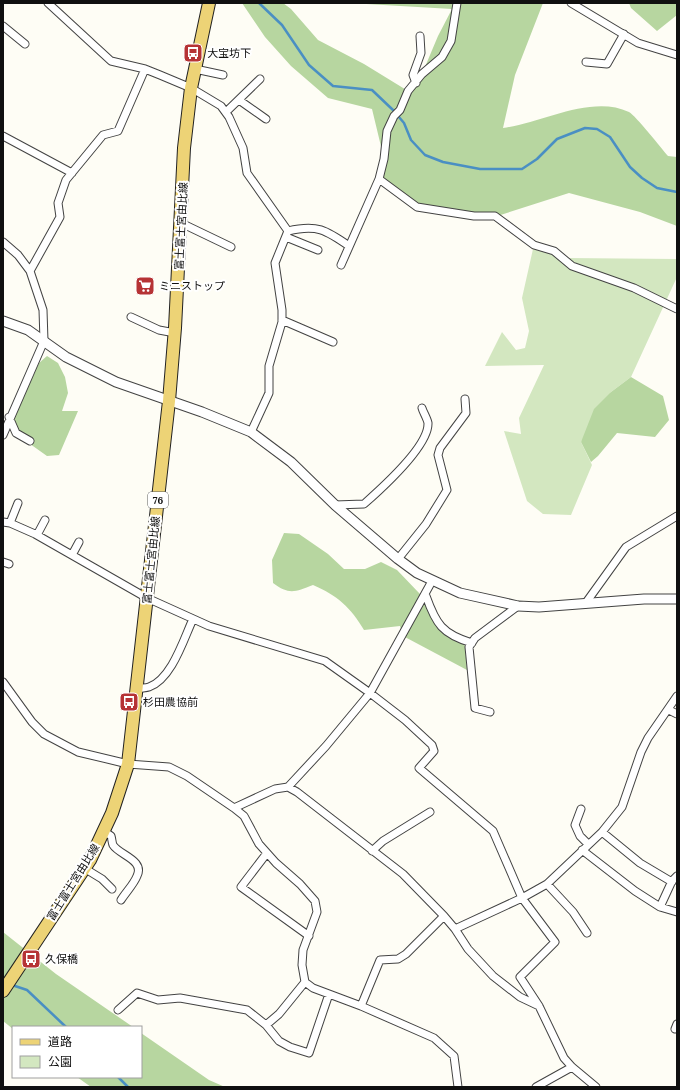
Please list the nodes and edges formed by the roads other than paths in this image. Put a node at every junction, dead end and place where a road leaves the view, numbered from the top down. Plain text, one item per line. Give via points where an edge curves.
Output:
1 (48, 3) edge
2 (457, 3) edge
3 (572, 3) edge
4 (208, 7) edge
5 (3, 26) edge
6 (624, 34) junction
7 (420, 36) dead end
8 (25, 44) dead end
9 (677, 55) edge
10 (586, 62) dead end
11 (145, 69) junction
12 (195, 69) junction
13 (223, 75) dead end
14 (260, 79) dead end
15 (416, 83) junction
16 (191, 88) junction
17 (238, 100) junction
18 (226, 112) junction
19 (266, 119) dead end
20 (3, 136) edge
21 (72, 173) junction
22 (379, 179) junction
23 (181, 223) junction
24 (287, 234) junction
25 (3, 242) edge
26 (349, 246) junction
27 (231, 247) dead end
28 (318, 250) dead end
29 (341, 265) dead end
30 (30, 271) junction
31 (677, 309) edge
32 (131, 317) dead end
33 (282, 320) junction
34 (3, 321) edge
35 (175, 333) junction
36 (44, 341) junction
37 (332, 342) dead end
38 (465, 399) dead end
39 (169, 401) junction
40 (422, 408) dead end
41 (9, 417) junction
42 (251, 432) junction
43 (3, 435) edge
44 (30, 441) dead end
45 (18, 503) dead end
46 (335, 505) junction
47 (677, 516) edge
48 (45, 520) dead end
49 (6, 522) edge
50 (37, 535) junction
51 (79, 542) dead end
52 (72, 555) junction
53 (398, 559) junction
54 (432, 581) junction
55 (426, 596) junction
56 (147, 598) junction
57 (677, 599) edge
58 (585, 604) junction
59 (518, 606) junction
60 (192, 619) junction
61 (472, 643) junction
62 (3, 682) edge
63 (137, 688) junction
64 (370, 692) junction
65 (677, 696) edge
66 (669, 710) junction
67 (490, 712) dead end
68 (677, 714) edge
69 (128, 764) junction
70 (288, 787) junction
71 (234, 808) junction
72 (581, 810) dead end
73 (430, 812) dead end
74 (104, 831) junction
75 (602, 832) junction
76 (588, 844) junction
77 (582, 850) junction
78 (372, 851) junction
79 (266, 853) junction
80 (84, 868) junction
81 (674, 879) edge
82 (547, 884) junction
83 (112, 889) dead end
84 (522, 898) junction
85 (121, 900) dead end
86 (660, 907) junction
87 (677, 912) edge
88 (444, 916) junction
89 (455, 929) junction
90 (587, 933) dead end
91 (309, 936) junction
92 (305, 982) junction
93 (3, 991) edge
94 (329, 994) junction
95 (361, 1006) junction
96 (539, 1006) junction
97 (118, 1010) dead end
98 (266, 1025) junction
99 (572, 1067) junction
100 (458, 1087) edge
101 (536, 1087) edge
102 (596, 1087) edge

1 - 11 street via 111,61
2 - 15 street via 451,41 442,57 422,74
3 - 6 street
4 - 12 main road, 富士富士宮由比線 / 76
5 - 8 street
6 - 9 street via 638,43
6 - 10 street via 607,64
7 - 15 street via 421,53 413,75
11 - 16 street
11 - 21 street via 118,131 103,134
12 - 13 street
12 - 16 main road, 富士富士宮由比線 / 76
14 - 17 street
15 - 22 street via 408,91 387,132
16 - 18 street via 221,106
16 - 23 main road, 富士富士宮由比線 / 76 via 184,148
17 - 18 street
17 - 19 street
18 - 24 street via 243,148 248,173
20 - 21 street
21 - 30 street via 66,180 58,204 60,217
22 - 26 street
22 - 31 street via 418,207 474,216 495,216 534,245 554,251 572,266 634,288
23 - 27 street
23 - 35 main road, 富士富士宮由比線 / 76
24 - 26 street via 301,228 326,230
24 - 28 street
24 - 33 street via 275,263
25 - 30 street via 18,255
26 - 29 street
30 - 36 street via 43,310
32 - 35 street via 159,330
33 - 37 street
33 - 42 street via 269,366 269,393
34 - 36 street via 28,330
35 - 39 main road, 富士富士宮由比線 / 76
36 - 39 street via 66,357 110,379
36 - 41 street
38 - 53 street via 466,413 440,448 438,455 447,490 426,524
39 - 42 street
39 - 56 main road, 富士富士宮由比線 / 76
40 - 46 street via 428,422 426,434 394,476 364,504
41 - 43 street
41 - 44 street via 16,433
42 - 46 street via 291,462
45 - 49 street
46 - 53 street
47 - 58 street via 626,547
48 - 50 street
49 - 50 street
50 - 52 street
51 - 52 street
52 - 56 street
53 - 54 street
54 - 55 street
54 - 59 street via 460,593
55 - 61 street via 433,614 446,632
55 - 64 street
56 - 60 street
56 - 63 main road, 富士富士宮由比線 / 76
57 - 58 street
58 - 59 street
59 - 61 street via 475,638
60 - 63 street via 165,674 150,687
60 - 64 street via 325,661
61 - 67 street via 469,647 475,708
62 - 69 street via 44,734 78,752
63 - 69 main road, 富士富士宮由比線 / 76
64 - 70 street
64 - 84 street via 432,745 434,752 419,768 492,831
65 - 66 street
66 - 68 street
66 - 75 street via 641,752 622,807
69 - 71 street via 169,767 188,776
69 - 74 main road, 富士富士宮由比線 / 76
70 - 71 street via 275,789
70 - 78 street
71 - 79 street via 244,816 258,844
72 - 76 street via 575,825 580,836
73 - 78 street via 383,841
74 - 80 main road, 富士富士宮由比線 / 76
74 - 85 street via 111,836 113,845 131,858 137,866 138,876
75 - 76 street
75 - 81 street via 640,863
76 - 77 street
77 - 82 street
77 - 86 street via 634,891
78 - 88 street via 403,874
79 - 91 street via 300,884 315,902 318,912
79 - 91 street via 241,887
80 - 83 street
80 - 93 main road, 富士富士宮由比線 / 76
81 - 86 street
82 - 84 street
82 - 90 street via 573,912
84 - 89 street
84 - 96 street via 555,942 520,977
86 - 87 street
88 - 89 street
88 - 95 street via 406,954 398,958 380,960
89 - 96 street via 468,949 493,976 520,997
91 - 92 street via 303,950
92 - 94 street
92 - 98 street via 280,1014
94 - 95 street
94 - 98 street via 309,1053 279,1041
95 - 100 street via 434,1038 454,1056
96 - 99 street via 564,1058
97 - 98 street via 137,993 158,1000 180,998 247,1010
99 - 101 street
99 - 102 street

